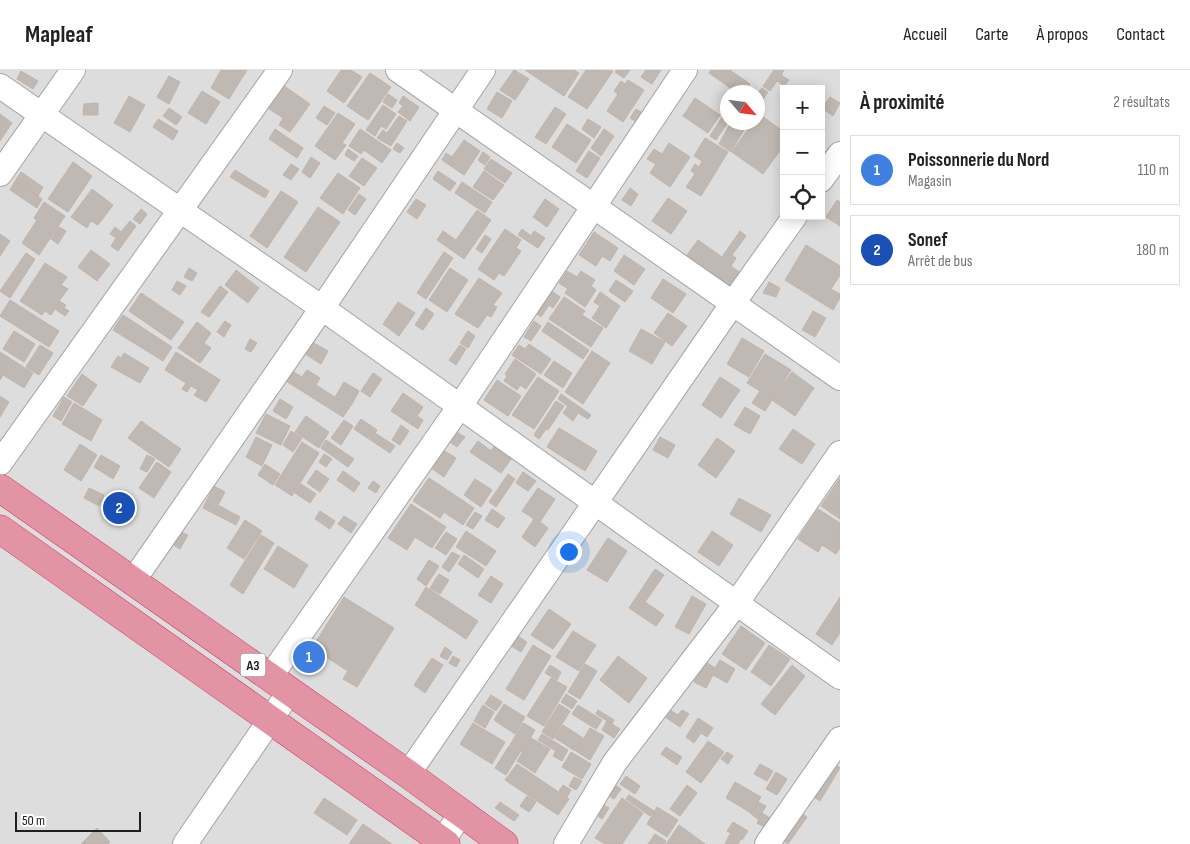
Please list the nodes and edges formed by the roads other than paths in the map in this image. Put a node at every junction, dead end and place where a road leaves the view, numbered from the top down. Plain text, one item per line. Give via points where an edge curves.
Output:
1 (73, 70) edge
2 (280, 70) edge
3 (398, 70) edge
4 (483, 70) edge
5 (685, 70) edge
6 (0, 86) edge
7 (456, 110) junction
8 (43, 115) junction
9 (840, 154) edge
10 (0, 174) edge
11 (825, 175) edge
12 (595, 207) junction
13 (181, 210) junction
14 (792, 220) edge
15 (733, 303) junction
16 (322, 308) junction
17 (840, 378) edge
18 (460, 406) junction
19 (840, 453) edge
20 (0, 463) edge
21 (0, 488) edge
22 (596, 504) junction
23 (0, 529) edge
24 (133, 581) junction
25 (736, 604) junction
26 (840, 677) edge
27 (280, 684) junction
28 (271, 718) junction
29 (840, 739) edge
30 (408, 774) junction
31 (462, 814) junction
32 (443, 843) edge
33 (185, 844) edge
34 (504, 844) edge
35 (566, 844) edge
36 (767, 844) edge

1 - 8 street
2 - 13 street
3 - 7 street
4 - 7 street
5 - 12 street
6 - 8 street
7 - 12 street
7 - 16 street
8 - 10 street
8 - 13 street
9 - 11 street
12 - 15 street
12 - 18 street
13 - 16 street
13 - 20 street
14 - 15 street
15 - 17 street
15 - 22 street
16 - 18 street
16 - 24 street
18 - 22 street
18 - 27 street
19 - 25 street
21 - 24 highway, A3
22 - 25 street
22 - 30 street
23 - 28 highway, A3
24 - 27 highway, A3
25 - 26 street
25 - 35 street via 615,762
27 - 28 street
27 - 30 highway, A3
28 - 32 highway, A3
28 - 33 street
29 - 36 street
30 - 31 highway, A3
31 - 32 street
31 - 34 highway, A3

